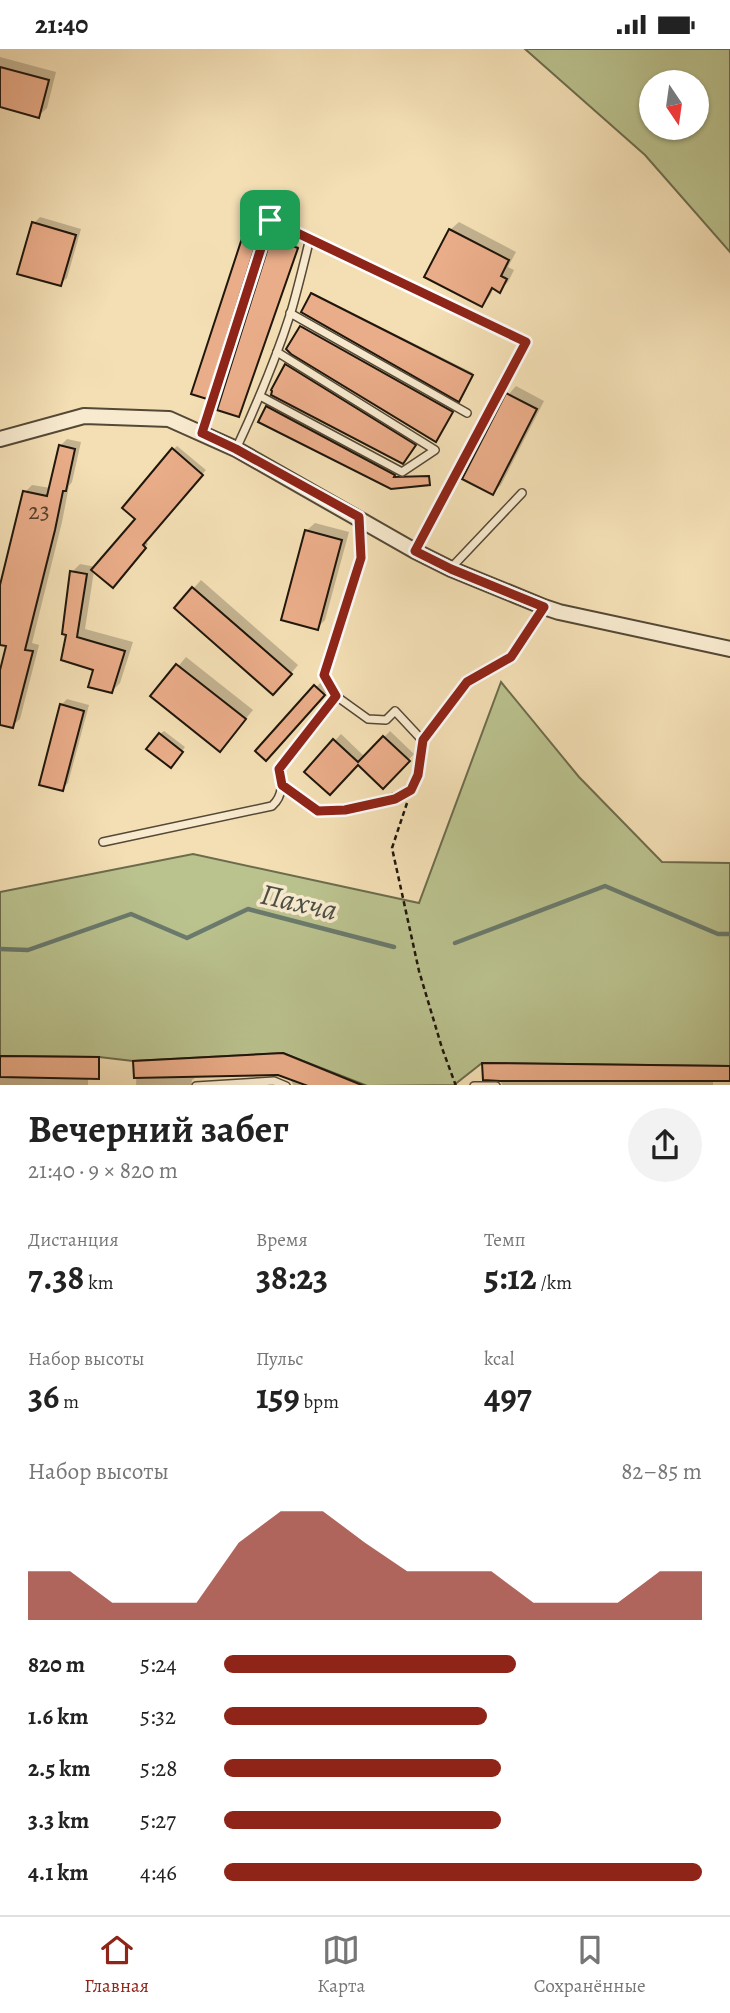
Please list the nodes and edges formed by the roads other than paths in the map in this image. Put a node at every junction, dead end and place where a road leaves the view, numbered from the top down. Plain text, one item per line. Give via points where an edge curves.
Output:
1 (310, 238) junction
2 (290, 313) junction
3 (277, 352) junction
4 (260, 397) junction
5 (467, 413) dead end
6 (202, 433) junction
7 (0, 439) edge
8 (236, 449) junction
9 (522, 493) dead end
10 (359, 517) junction
11 (415, 551) junction
12 (451, 569) junction
13 (730, 649) edge
14 (336, 696) junction
15 (282, 785) junction
16 (103, 842) dead end
17 (212, 1085) edge
18 (284, 1085) edge

1 - 2 lane
1 - 6 lane via 270,220
1 - 11 lane via 526,342
2 - 3 lane
2 - 5 lane
3 - 4 lane
3 - 4 lane via 436,450 402,472
4 - 8 lane
6 - 7 street via 169,419 84,416
6 - 8 street
8 - 10 street
9 - 12 lane
10 - 11 street
10 - 14 lane via 361,558 324,675
11 - 12 street
12 - 13 street via 559,613
14 - 15 lane via 279,769
14 - 15 lane via 368,719 386,720 395,711 423,740 411,790 395,799 318,811
15 - 16 lane via 272,806
17 - 18 lane via 274,1081

